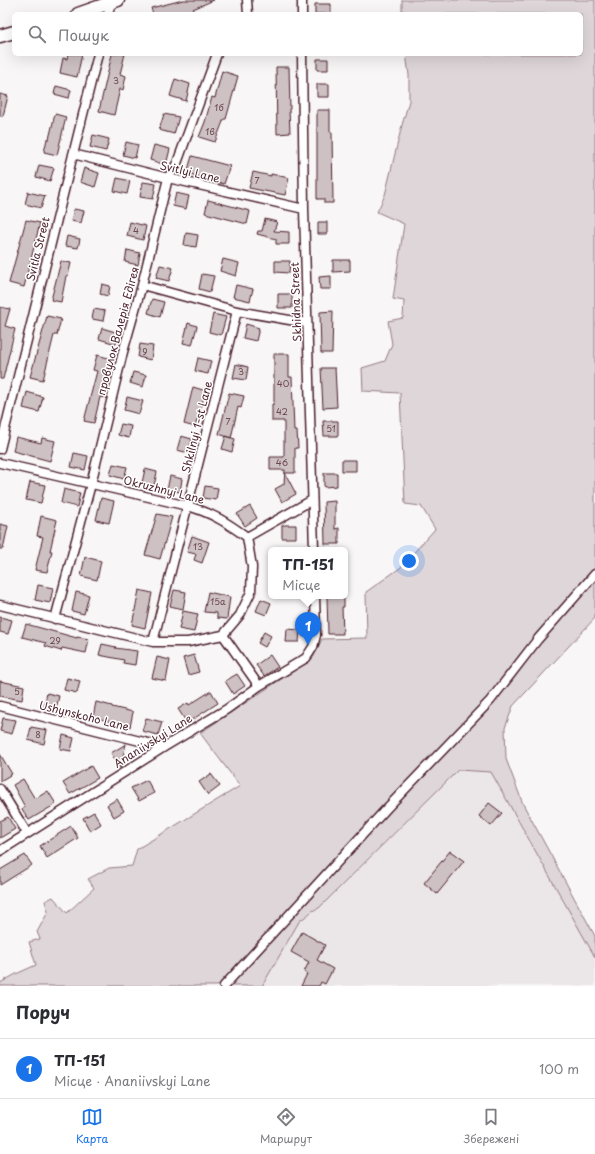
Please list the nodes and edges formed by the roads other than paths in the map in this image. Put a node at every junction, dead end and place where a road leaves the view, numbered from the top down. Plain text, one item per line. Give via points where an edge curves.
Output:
1 (247, 0) edge
2 (302, 0) edge
3 (112, 6) edge
4 (86, 12) edge
5 (248, 12) edge
6 (302, 12) edge
7 (12, 33) edge
8 (0, 36) edge
9 (98, 56) edge
10 (215, 56) edge
11 (302, 56) edge
12 (73, 154) junction
13 (168, 178) junction
14 (304, 209) junction
15 (142, 285) junction
16 (237, 310) junction
17 (307, 323) junction
18 (0, 449) edge
19 (0, 463) edge
20 (91, 484) junction
21 (312, 500) junction
22 (188, 506) junction
23 (247, 538) junction
24 (314, 547) edge
25 (595, 574) edge
26 (315, 599) edge
27 (0, 605) edge
28 (55, 619) junction
29 (223, 635) junction
30 (153, 642) junction
31 (259, 686) junction
32 (0, 706) edge
33 (164, 747) junction
34 (0, 789) edge
35 (28, 833) junction
36 (0, 851) edge
37 (224, 986) edge

1 - 5 street
2 - 6 street
3 - 4 street
7 - 8 street
9 - 12 street, Svitla Street
10 - 13 street, провулок Валерія Едігея via 177,163
11 - 14 street, Skhidna Street
12 - 13 street, Svitlyi Lane
12 - 18 street, Svitla Street
13 - 14 street, Svitlyi Lane
13 - 15 street, провулок Валерія Едігея
14 - 17 street, Skhidna Street
15 - 16 street
15 - 20 street, провулок Валерія Едігея
16 - 17 street
16 - 22 street, Shkilnyi 1-st Lane
17 - 21 street, Skhidna Street
19 - 20 street, Okruzhnyi Lane
20 - 22 street, Okruzhnyi Lane
20 - 28 street, провулок Валерія Едігея
21 - 23 street
21 - 24 street, Skhidna Street
22 - 23 street, Okruzhnyi Lane via 209,512
22 - 30 street, Shkilnyi 1-st Lane
23 - 29 street via 252,567 251,592 240,615
25 - 37 street via 538,639 490,701 387,808
26 - 31 street, Ananiivskyi Lane via 316,635 313,647 306,658
27 - 28 street
28 - 30 street
29 - 30 street via 188,642
29 - 31 street
31 - 33 street, Ananiivskyi Lane
32 - 33 street, Ushynskoho Lane
33 - 35 street, Ananiivskyi Lane
34 - 35 street
35 - 36 street, Ananiivskyi Lane

